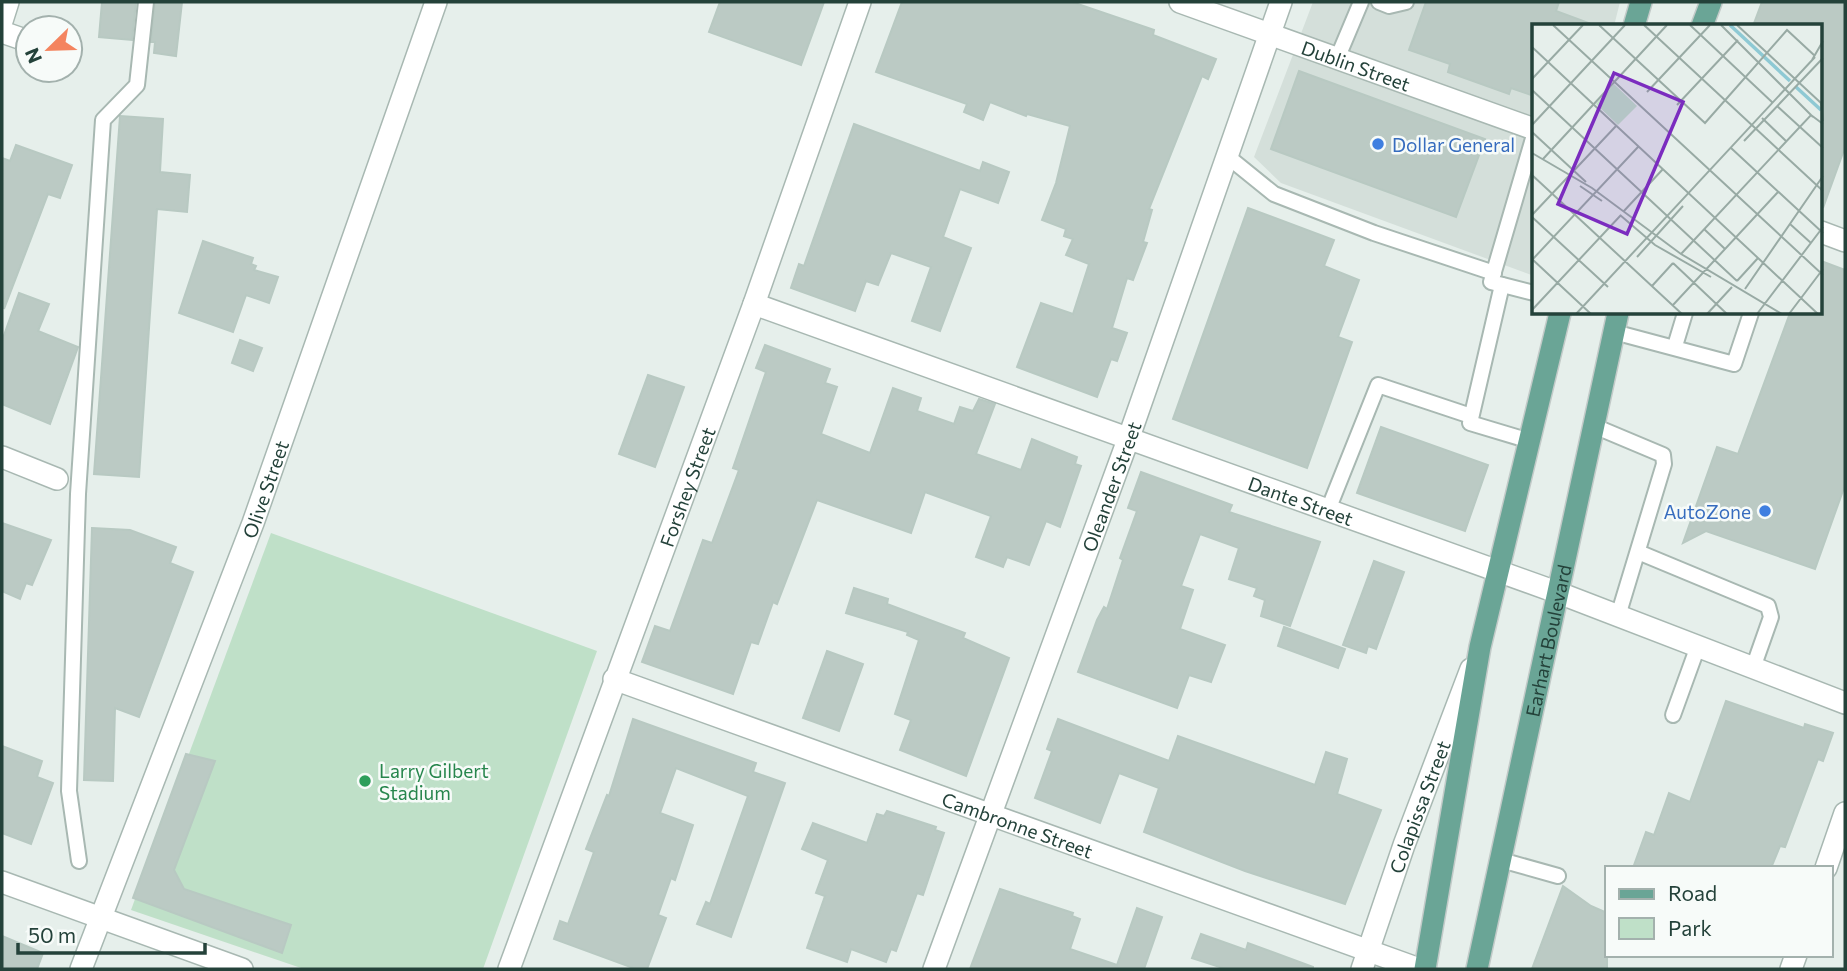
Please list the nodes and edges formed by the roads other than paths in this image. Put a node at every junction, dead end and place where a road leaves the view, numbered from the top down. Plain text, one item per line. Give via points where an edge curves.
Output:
1 (8, 2) edge
2 (146, 2) edge
3 (436, 2) edge
4 (860, 2) edge
5 (1180, 2) edge
6 (1281, 2) edge
7 (1361, 2) edge
8 (1379, 2) edge
9 (1406, 2) edge
10 (1641, 2) edge
11 (1711, 2) edge
12 (2, 21) edge
13 (1635, 24) edge
14 (1703, 24) edge
15 (1268, 34) junction
16 (1337, 59) junction
17 (1532, 129) edge
18 (1532, 143) edge
19 (1227, 156) junction
20 (1822, 232) edge
21 (1845, 241) edge
22 (1498, 279) junction
23 (1532, 292) edge
24 (754, 304) junction
25 (1560, 315) edge
26 (1684, 315) edge
27 (1750, 315) edge
28 (1616, 323) edge
29 (1675, 346) junction
30 (1471, 416) junction
31 (1594, 426) junction
32 (1129, 437) junction
33 (1530, 441) junction
34 (2, 457) edge
35 (57, 479) dead end
36 (1328, 510) junction
37 (1638, 552) junction
38 (1497, 572) junction
39 (1559, 593) junction
40 (1618, 616) junction
41 (1698, 646) junction
42 (1480, 647) junction
43 (1753, 668) junction
44 (614, 679) junction
45 (1845, 703) edge
46 (1673, 715) dead end
47 (1845, 813) edge
48 (989, 814) junction
49 (1501, 860) junction
50 (79, 861) dead end
51 (1827, 866) edge
52 (1558, 876) dead end
53 (2, 882) edge
54 (100, 918) junction
55 (1365, 960) edge
56 (81, 969) edge
57 (242, 969) edge
58 (509, 969) edge
59 (934, 969) edge
60 (1419, 969) edge
61 (1426, 969) edge
62 (1477, 969) edge

1 - 12 street
2 - 50 lane via 137,85 103,120 78,494 69,791
3 - 54 street, Olive Street via 253,523
4 - 24 street, Forshey Street
5 - 15 street, Dublin Street
6 - 15 street, Oleander Street
7 - 16 lane
8 - 9 lane via 1389,6
10 - 13 main road
11 - 14 main road
15 - 16 street, Dublin Street
15 - 19 street, Oleander Street
16 - 17 street, Dublin Street
18 - 22 lane
19 - 22 lane via 1274,194
19 - 32 street, Oleander Street
20 - 21 street
22 - 23 lane
22 - 30 lane
24 - 32 street, Dante Street
24 - 44 street, Forshey Street
25 - 33 main road
26 - 29 lane
27 - 29 lane via 1734,364
28 - 29 lane
28 - 31 main road, Earhart Boulevard
30 - 33 lane via 1470,423
30 - 36 lane via 1378,385
31 - 37 lane via 1663,455
31 - 39 main road, Earhart Boulevard
32 - 36 street, Dante Street
32 - 48 street, Oleander Street
33 - 38 main road
34 - 35 street
36 - 38 street, Dante Street
37 - 40 lane
37 - 43 lane via 1768,606 1771,617
38 - 39 street, Dante Street
38 - 42 main road
39 - 40 street, Dante Street
39 - 49 main road, Earhart Boulevard
40 - 41 street, Dante Street
41 - 43 street, Dante Street
41 - 46 lane
42 - 55 street, Colapissa Street
42 - 61 main road
43 - 45 street, Dante Street
44 - 48 street, Cambronne Street
44 - 58 street, Forshey Street
47 - 51 street
48 - 55 street, Cambronne Street
48 - 59 street, Oleander Street
49 - 52 lane
49 - 62 main road, Earhart Boulevard
53 - 54 street
54 - 56 street, Olive Street
54 - 57 street
55 - 60 street, Cambronne Street

